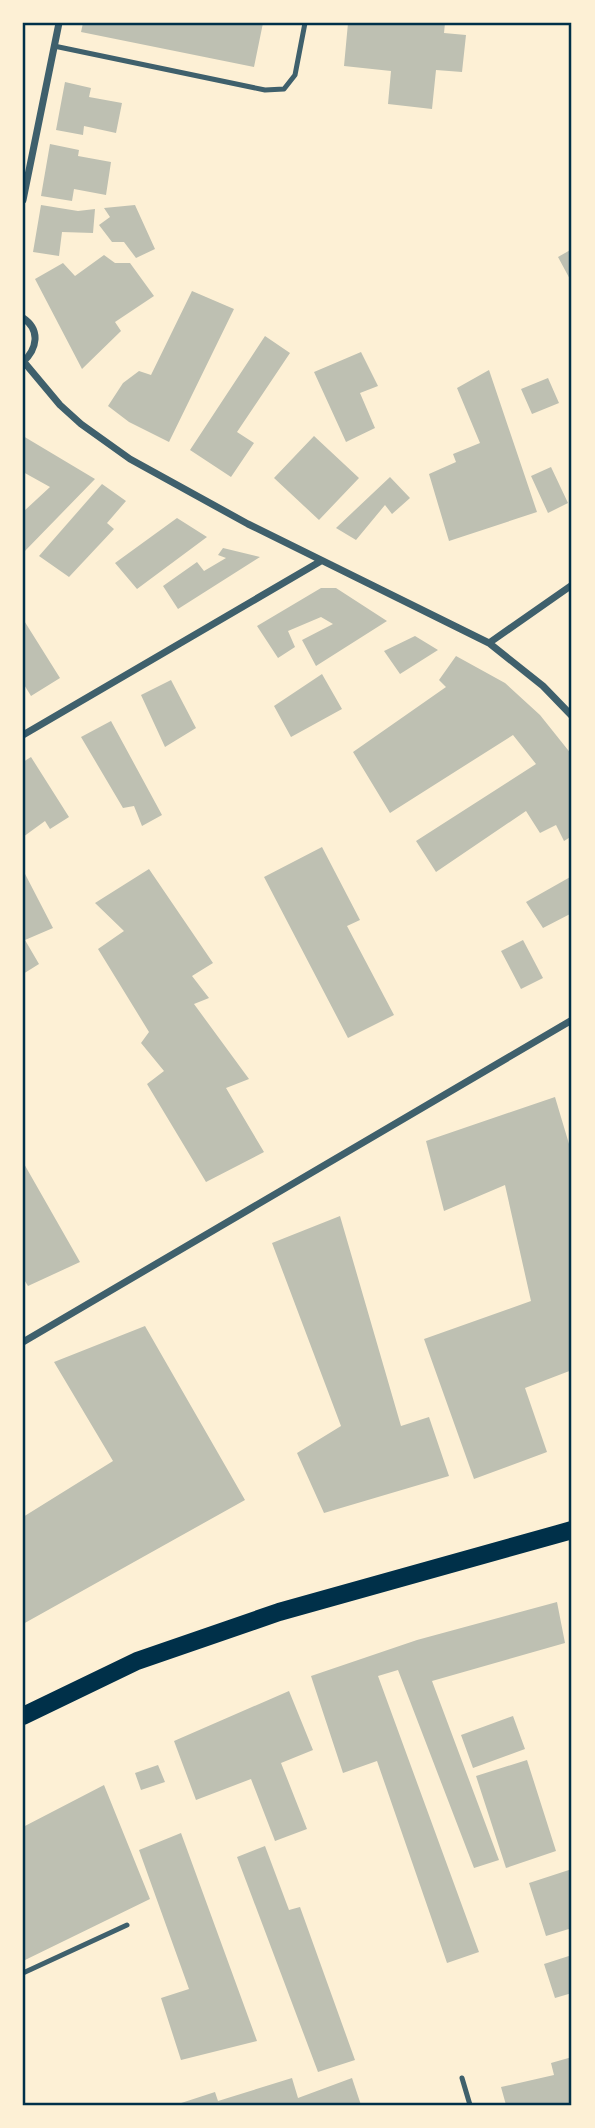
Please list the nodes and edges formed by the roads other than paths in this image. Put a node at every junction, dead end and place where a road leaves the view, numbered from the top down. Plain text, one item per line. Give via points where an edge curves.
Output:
1 (59, 23) edge
2 (305, 23) edge
3 (54, 46) junction
4 (23, 200) edge
5 (23, 318) edge
6 (23, 362) edge
7 (321, 561) junction
8 (572, 585) edge
9 (488, 643) junction
10 (572, 716) edge
11 (23, 735) edge
12 (572, 1020) edge
13 (23, 1342) edge
14 (572, 1530) edge
15 (23, 1716) edge
16 (127, 1925) dead end
17 (23, 1973) edge
18 (462, 2078) dead end
19 (470, 2105) edge

1 - 3 street
2 - 3 lane via 295,75 284,89 265,90
3 - 4 street
5 - 6 street via 35,332 35,343
6 - 7 street via 60,405 130,459
7 - 9 street
7 - 11 street
8 - 9 street
9 - 10 street via 543,686
12 - 13 street
14 - 15 main road via 279,1612 138,1661
16 - 17 lane
18 - 19 lane

